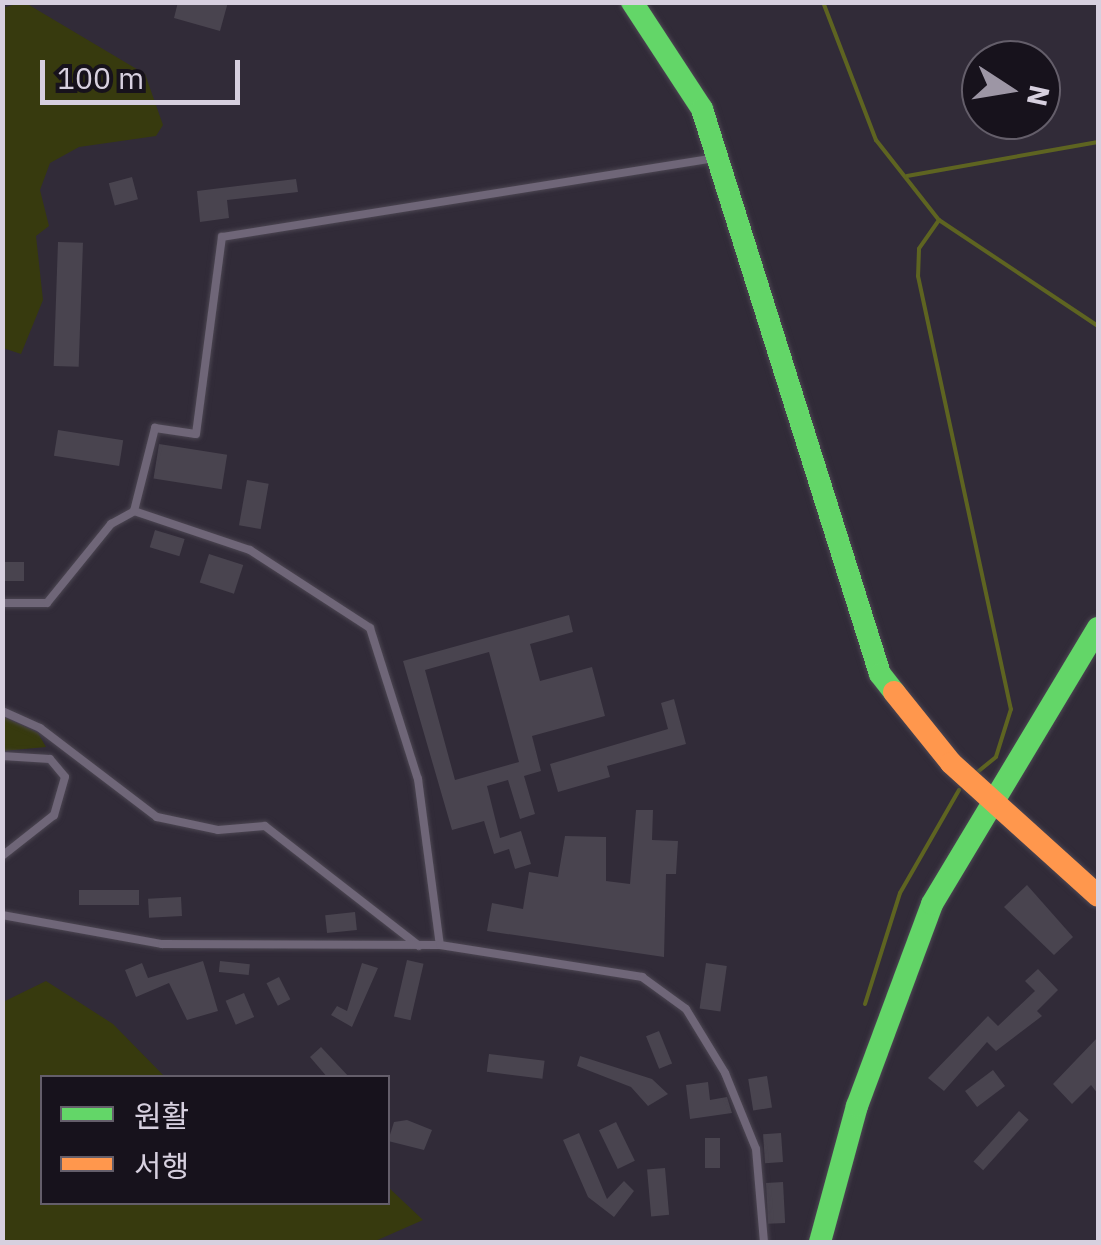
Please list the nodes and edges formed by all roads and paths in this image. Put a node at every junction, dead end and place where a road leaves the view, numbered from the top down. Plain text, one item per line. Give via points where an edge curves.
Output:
1 (632, 2) edge
2 (714, 158) junction
3 (134, 511) junction
4 (2, 603) edge
5 (1098, 628) edge
6 (2, 711) edge
7 (2, 756) edge
8 (992, 802) junction
9 (2, 856) edge
10 (1098, 896) edge
11 (2, 914) edge
12 (440, 945) junction
13 (419, 946) junction
14 (764, 1242) edge
15 (820, 1242) edge

1 - 2 street via 690,78
2 - 3 lane via 222,238 196,434 154,428
2 - 8 street via 880,674 910,721
3 - 4 lane via 111,524 47,603
3 - 12 lane via 250,550 370,628 418,779
5 - 8 street
6 - 13 lane via 40,728 157,817 218,830 265,826
7 - 9 lane via 50,759 65,777 54,816
8 - 10 street
8 - 15 street via 932,904 857,1106
11 - 13 lane via 162,944
12 - 13 lane
12 - 14 lane via 642,976 686,1009 748,1124

